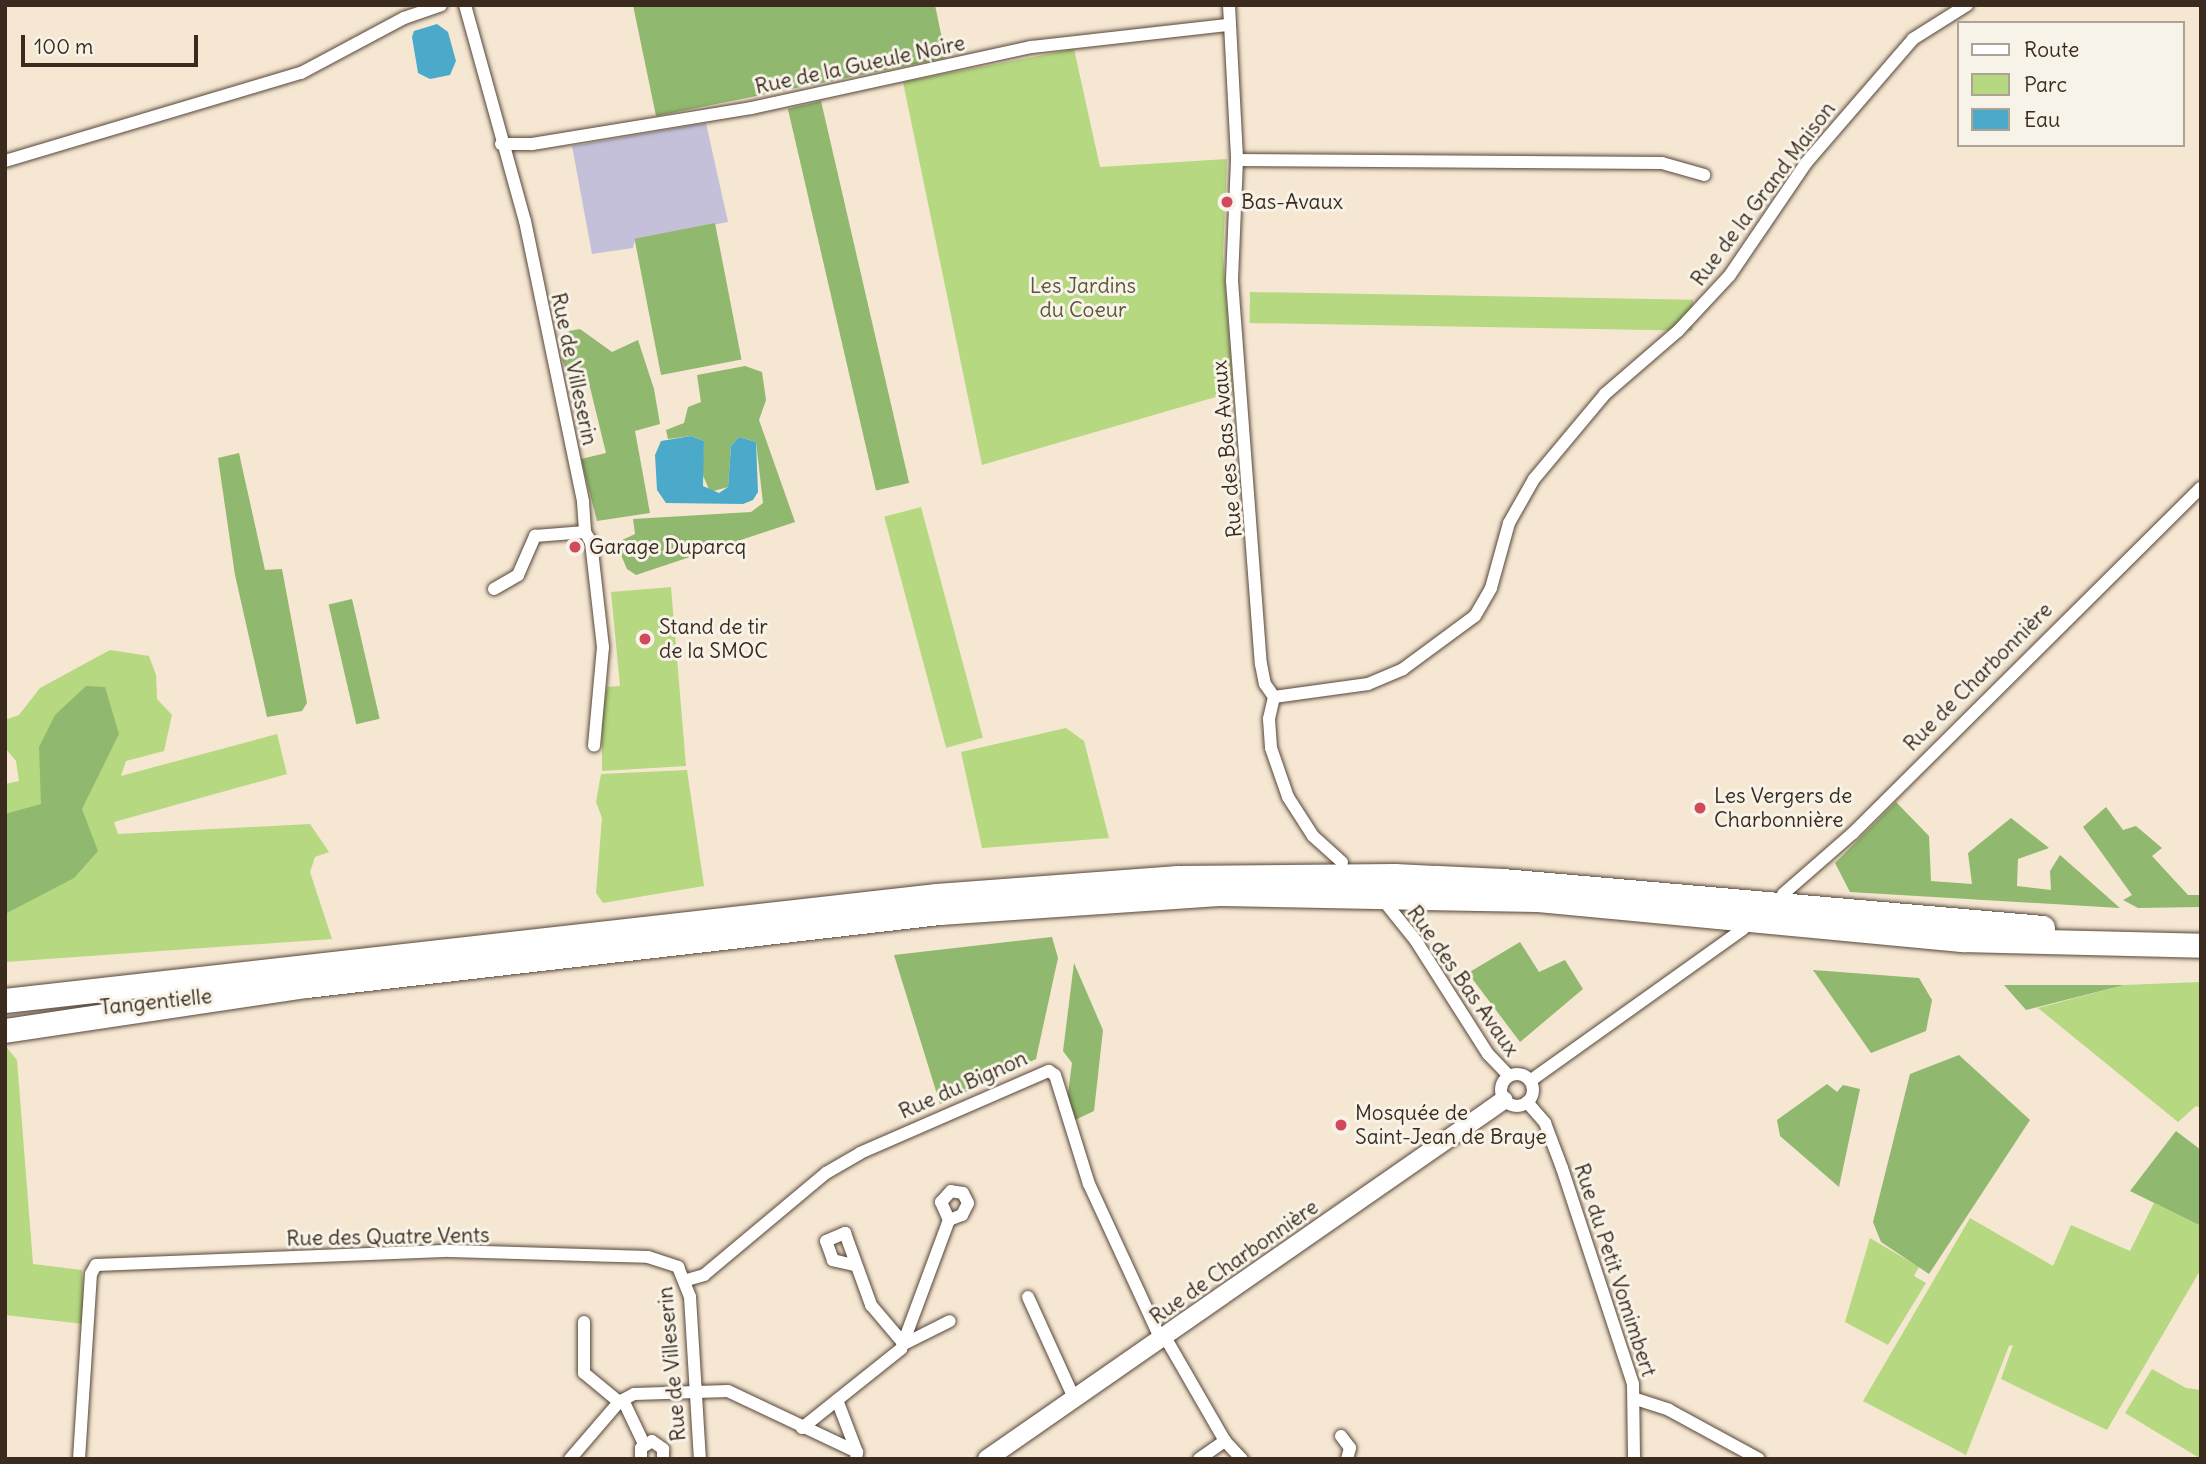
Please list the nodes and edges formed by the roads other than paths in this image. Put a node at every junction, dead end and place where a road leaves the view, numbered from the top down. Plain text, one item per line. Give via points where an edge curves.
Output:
1 (441, 5) edge
2 (465, 5) edge
3 (1229, 5) edge
4 (1967, 5) edge
5 (1228, 25) junction
6 (501, 144) junction
7 (1237, 160) junction
8 (5, 161) edge
9 (1704, 175) dead end
10 (2201, 488) edge
11 (585, 532) junction
12 (494, 589) dead end
13 (1274, 697) junction
14 (594, 746) dead end
15 (1342, 862) dead end
16 (1783, 894) dead end
17 (1388, 906) dead end
18 (1743, 929) dead end
19 (2201, 929) edge
20 (2201, 946) edge
21 (147, 985) junction
22 (307, 985) junction
23 (5, 993) edge
24 (5, 1001) edge
25 (5, 1018) edge
26 (5, 1031) edge
27 (1508, 1076) junction
28 (1530, 1081) junction
29 (1504, 1100) junction
30 (1527, 1102) junction
31 (949, 1220) dead end
32 (854, 1265) dead end
33 (678, 1267) joint
34 (687, 1280) junction
35 (1028, 1297) dead end
36 (950, 1321) dead end
37 (584, 1322) dead end
38 (1163, 1338) junction
39 (904, 1344) junction
40 (696, 1392) junction
41 (1074, 1398) junction
42 (1636, 1399) junction
43 (836, 1400) junction
44 (621, 1401) junction
45 (802, 1428) junction
46 (1341, 1436) dead end
47 (1225, 1441) junction
48 (644, 1444) junction
49 (856, 1455) edge
50 (79, 1459) edge
51 (570, 1459) edge
52 (641, 1459) edge
53 (663, 1459) edge
54 (700, 1459) edge
55 (987, 1459) edge
56 (1199, 1459) edge
57 (1242, 1459) edge
58 (1347, 1459) edge
59 (1634, 1459) edge
60 (1759, 1459) edge

1 - 8 street via 404,18 302,73
2 - 6 street, Rue de Villeserin
3 - 5 street, Rue des Bas Avaux
4 - 13 street, Rue de la Grand Maison via 1913,39 1806,163 1730,275 1678,331 1605,394 1534,479 1509,523 1491,588 1475,616 1403,669 1368,684
5 - 6 street, Rue de la Gueule Noire via 1031,47 751,108 532,144
5 - 7 street, Rue des Bas Avaux via 1237,93
6 - 11 street, Rue de Villeserin via 529,239 583,502
7 - 9 street via 1662,163
7 - 13 street, Rue des Bas Avaux via 1232,281 1261,664 1265,684
10 - 16 street, Rue de Charbonnière via 1853,833
11 - 12 street via 535,536 523,569
11 - 14 street, Rue de Villeserin via 591,542 603,621
13 - 15 street, Rue des Bas Avaux via 1269,719 1271,748 1288,797 1313,836
17 - 27 street, Rue des Bas Avaux via 1416,941 1488,1054
18 - 28 street
19 - 21 highway via 2033,928 1503,881 1242,876 937,896
20 - 22 highway via 1963,940 1537,900 1222,894 940,913
21 - 23 highway
21 - 24 highway
22 - 25 highway, Tangentielle
22 - 26 highway
27 - 28 street via 1518,1074
27 - 29 street via 1501,1090
28 - 30 street via 1532,1094
29 - 30 street via 1518,1106
29 - 38 street, Rue de Charbonnière
30 - 42 street, Rue du Petit Vomimbert via 1545,1124 1562,1168
31 - 39 street
32 - 39 street via 871,1305
33 - 34 street, Rue de Villeserin
33 - 50 street, Rue des Quatre Vents via 648,1258 450,1251 96,1265 91,1274
34 - 38 street, Rue du Bignon via 712,1268 826,1173 860,1153 1049,1071 1055,1075 1089,1184
34 - 40 street, Rue de Villeserin
35 - 41 street
36 - 39 street
37 - 44 street via 584,1373
38 - 41 street, Rue de Charbonnière
38 - 47 street
39 - 43 street
40 - 44 street via 634,1394
40 - 45 street via 728,1391
40 - 54 street, Rue de Villeserin
41 - 55 street, Rue de Charbonnière
42 - 59 street, Rue du Petit Vomimbert
42 - 60 street via 1668,1410
43 - 45 street
43 - 49 street
44 - 48 street
44 - 51 street
45 - 49 street
46 - 58 street via 1350,1448
47 - 56 street
47 - 57 street
48 - 52 street
48 - 53 street via 661,1445

